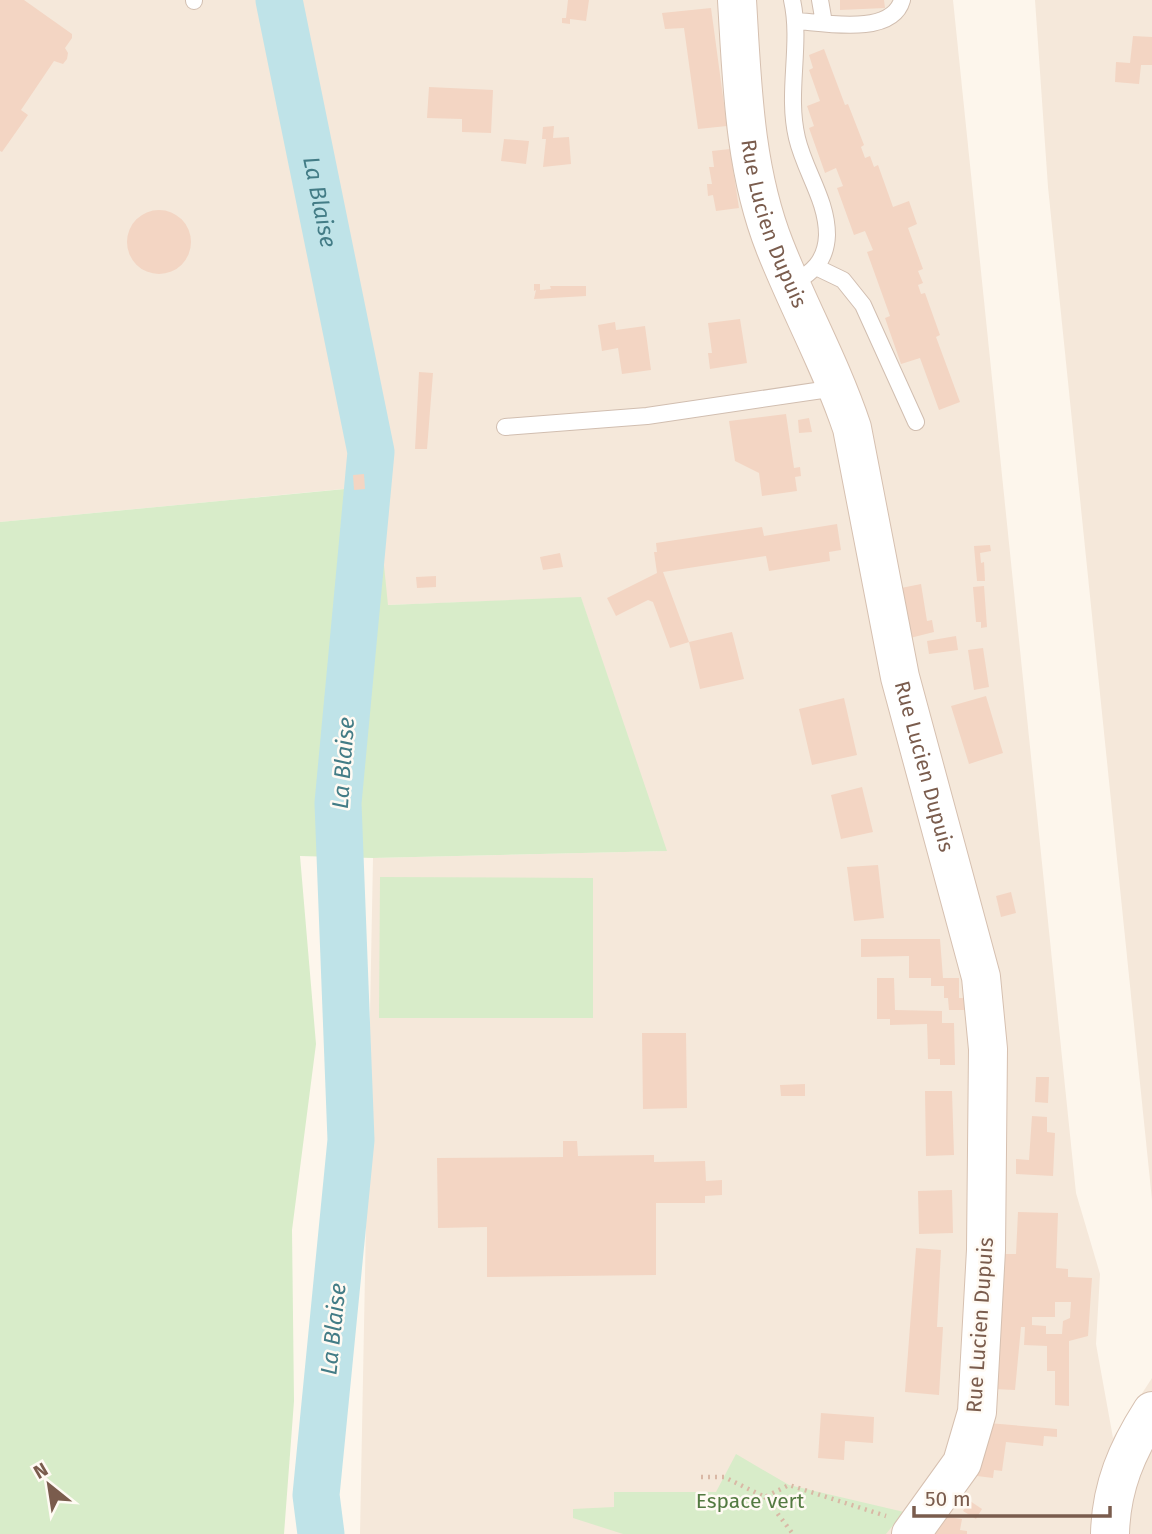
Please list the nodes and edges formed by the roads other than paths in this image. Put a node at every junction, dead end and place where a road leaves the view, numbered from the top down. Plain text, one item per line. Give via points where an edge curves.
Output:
1 (737, 0) edge
2 (792, 0) edge
3 (820, 0) edge
4 (902, 0) edge
5 (797, 21) junction
6 (824, 23) junction
7 (805, 276) junction
8 (838, 388) junction
9 (916, 422) dead end
10 (505, 427) dead end
11 (1152, 1411) edge
12 (914, 1530) edge
13 (1110, 1534) edge

1 - 7 street, Rue Lucien Dupuis via 742,96 757,191 774,246
2 - 5 lane
3 - 6 lane
4 - 6 lane via 894,14 865,26
5 - 6 lane
5 - 7 lane via 792,86 797,138 822,203 827,237
7 - 8 street, Rue Lucien Dupuis
7 - 9 lane via 843,279 863,305
8 - 10 lane via 647,416
8 - 12 street, Rue Lucien Dupuis via 855,441 900,677 981,976 988,1049 986,1250 977,1412 962,1463
11 - 13 street via 1122,1464

